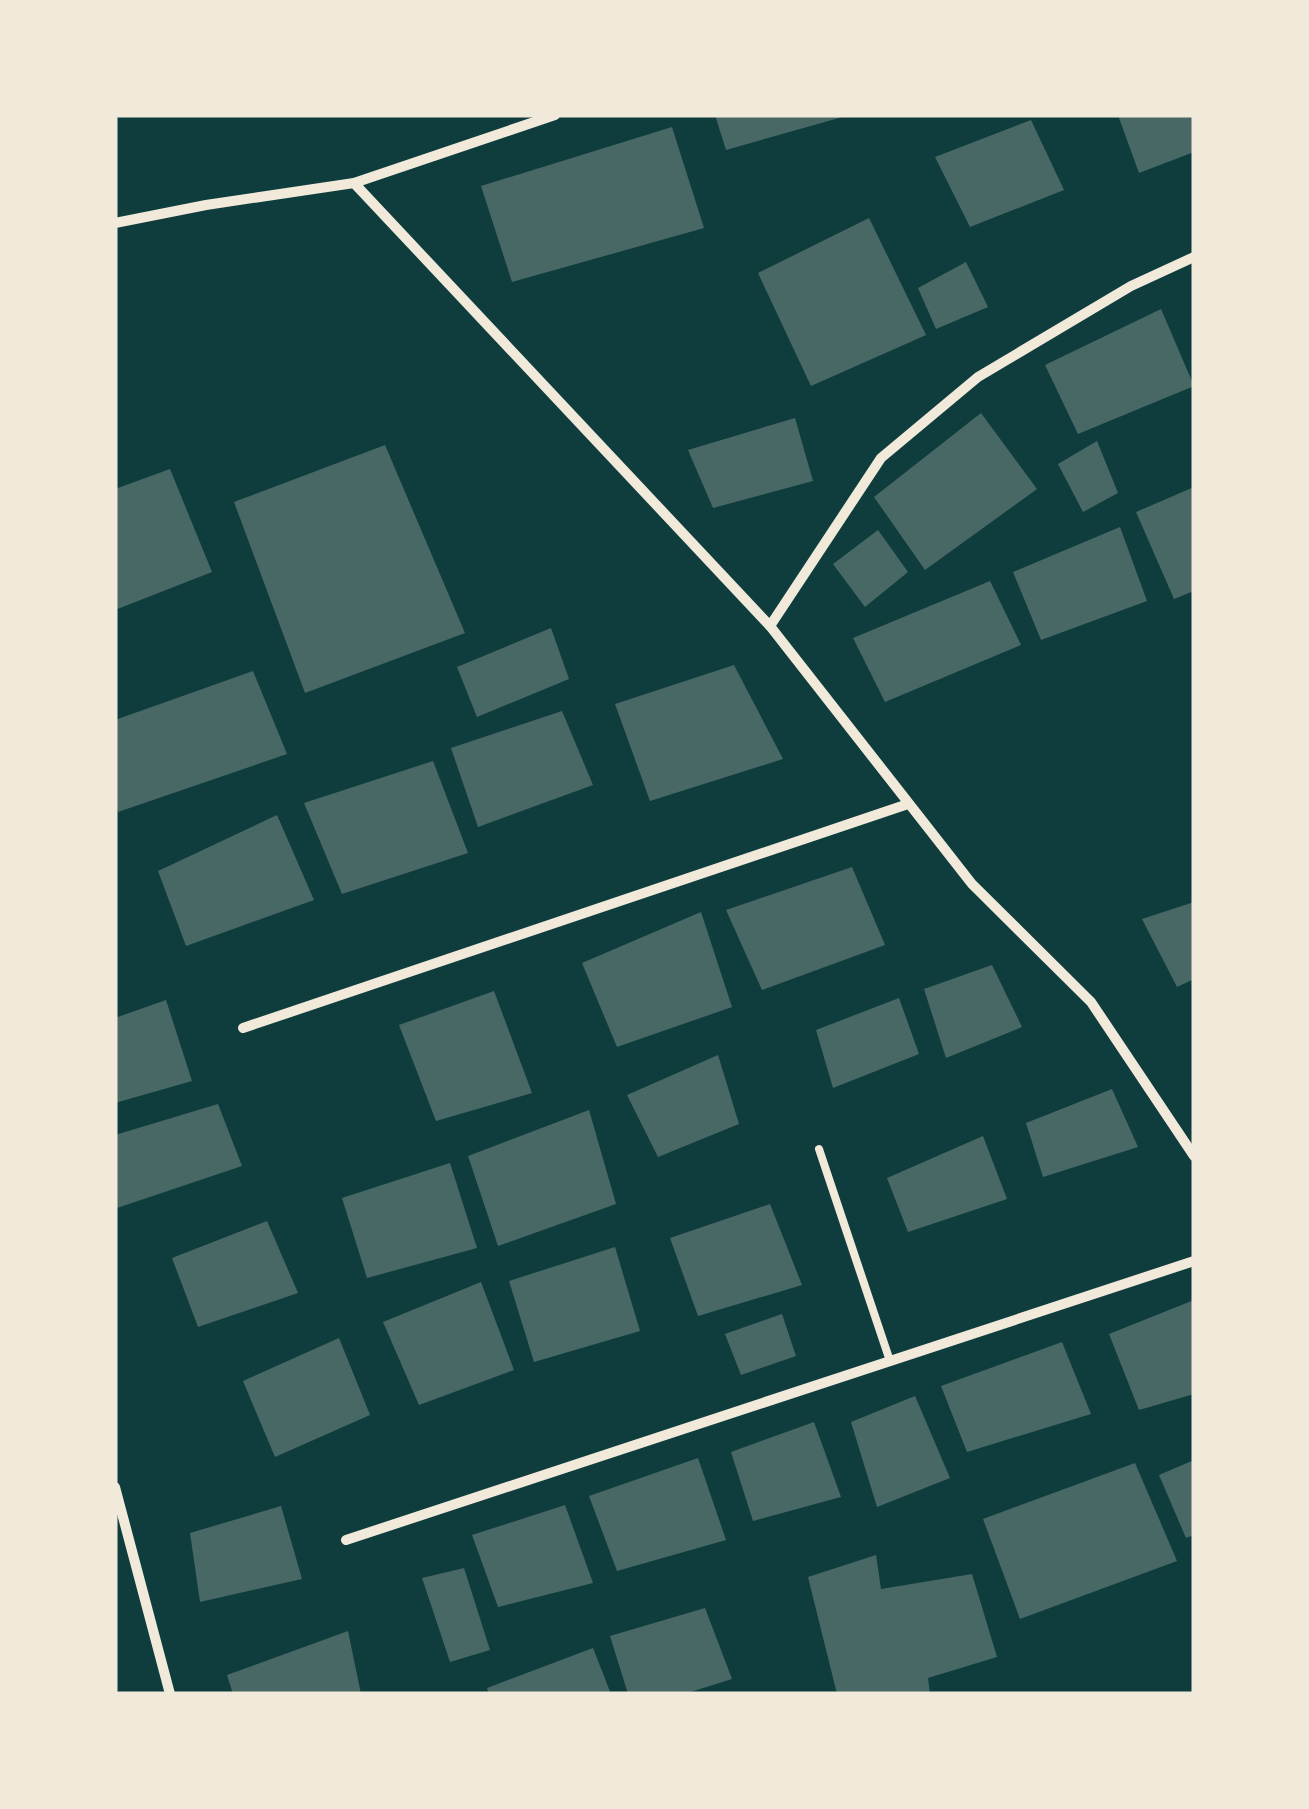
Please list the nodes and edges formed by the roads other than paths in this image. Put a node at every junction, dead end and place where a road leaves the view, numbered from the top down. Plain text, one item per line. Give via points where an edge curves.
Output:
1 (556, 115) edge
2 (354, 183) junction
3 (115, 224) edge
4 (1194, 257) edge
5 (770, 626) junction
6 (908, 804) junction
7 (243, 1028) dead end
8 (819, 1149) dead end
9 (1194, 1156) edge
10 (1194, 1261) edge
11 (890, 1361) junction
12 (115, 1488) edge
13 (346, 1540) dead end
14 (170, 1694) edge

1 - 2 street
2 - 3 street
2 - 5 street
4 - 5 street via 1131,286 978,377 881,458
5 - 6 street
6 - 7 street
6 - 9 street via 972,884 1090,1002
8 - 11 lane
10 - 11 street
11 - 13 street
12 - 14 street

